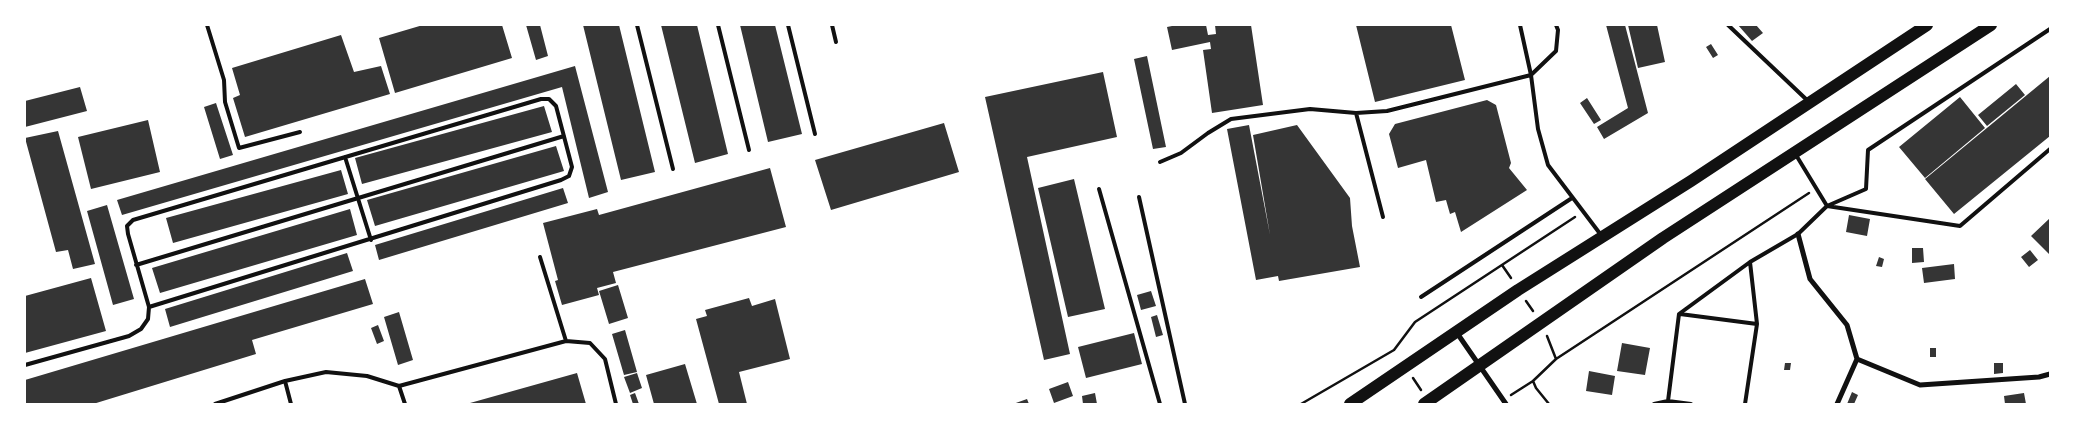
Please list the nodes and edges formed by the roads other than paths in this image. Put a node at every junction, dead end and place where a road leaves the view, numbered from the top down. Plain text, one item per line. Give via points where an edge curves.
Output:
1 (207, 25) edge
2 (637, 25) edge
3 (718, 25) edge
4 (788, 25) edge
5 (832, 25) edge
6 (1520, 25) edge
7 (1556, 25) edge
8 (1728, 25) edge
9 (1927, 25) edge
10 (1991, 25) edge
11 (2050, 29) edge
12 (836, 42) dead end
13 (1531, 75) junction
14 (1810, 102) junction
15 (1356, 113) junction
16 (300, 132) dead end
17 (815, 134) dead end
18 (564, 136) junction
19 (2050, 149) edge
20 (749, 150) dead end
21 (1794, 152) junction
22 (345, 157) junction
23 (1160, 162) dead end
24 (674, 169) dead end
25 (1100, 189) dead end
26 (1139, 197) dead end
27 (358, 198) junction
28 (1572, 198) junction
29 (1827, 206) junction
30 (1383, 217) dead end
31 (1798, 234) junction
32 (1603, 237) junction
33 (371, 240) junction
34 (540, 257) dead end
35 (1750, 262) junction
36 (136, 265) junction
37 (1421, 297) dead end
38 (148, 307) junction
39 (1679, 314) junction
40 (1757, 324) junction
41 (1458, 333) junction
42 (566, 341) junction
43 (1857, 360) junction
44 (25, 365) edge
45 (1480, 366) junction
46 (2050, 374) edge
47 (285, 381) junction
48 (399, 386) junction
49 (1668, 401) junction
50 (1505, 402) edge
51 (215, 404) edge
52 (291, 404) edge
53 (405, 404) edge
54 (616, 404) edge
55 (1160, 404) edge
56 (1185, 404) edge
57 (1350, 404) edge
58 (1424, 404) edge
59 (1654, 404) edge
60 (1691, 404) edge
61 (1746, 404) edge
62 (1836, 404) edge

1 - 16 lane via 224,80 225,102 239,148
2 - 24 lane
3 - 20 lane
4 - 17 lane
5 - 12 lane
6 - 13 lane
7 - 13 lane via 1556,51
8 - 14 lane
9 - 14 main road
10 - 21 main road
11 - 29 lane via 1868,150 1866,189
13 - 15 lane via 1388,112
13 - 28 lane via 1538,129 1548,165
14 - 32 main road
15 - 23 lane via 1310,109 1231,119 1181,153
15 - 30 lane
18 - 22 lane via 556,106 549,99 541,99
18 - 27 lane
18 - 33 lane via 572,167 569,176
19 - 29 lane via 1960,226
21 - 29 lane
21 - 45 main road via 1663,238
22 - 27 lane
22 - 36 lane via 133,220 127,226
25 - 55 lane
26 - 56 lane
27 - 33 lane
27 - 36 lane
28 - 32 lane
28 - 37 lane
29 - 31 lane
31 - 35 lane
31 - 43 street via 1810,279 1847,325
32 - 41 main road via 1518,290
33 - 38 lane
34 - 42 lane
35 - 39 lane
35 - 40 lane
36 - 38 lane
38 - 44 lane via 148,318 141,329 129,336
39 - 40 lane
39 - 49 lane
40 - 61 lane
41 - 45 street
41 - 57 main road
42 - 48 lane
42 - 54 lane via 590,342 605,359
43 - 46 street via 1920,385
43 - 62 street
45 - 50 street
45 - 58 main road
47 - 48 lane via 326,372 367,376
47 - 51 lane
47 - 52 lane
48 - 53 lane
49 - 59 lane
49 - 60 lane

